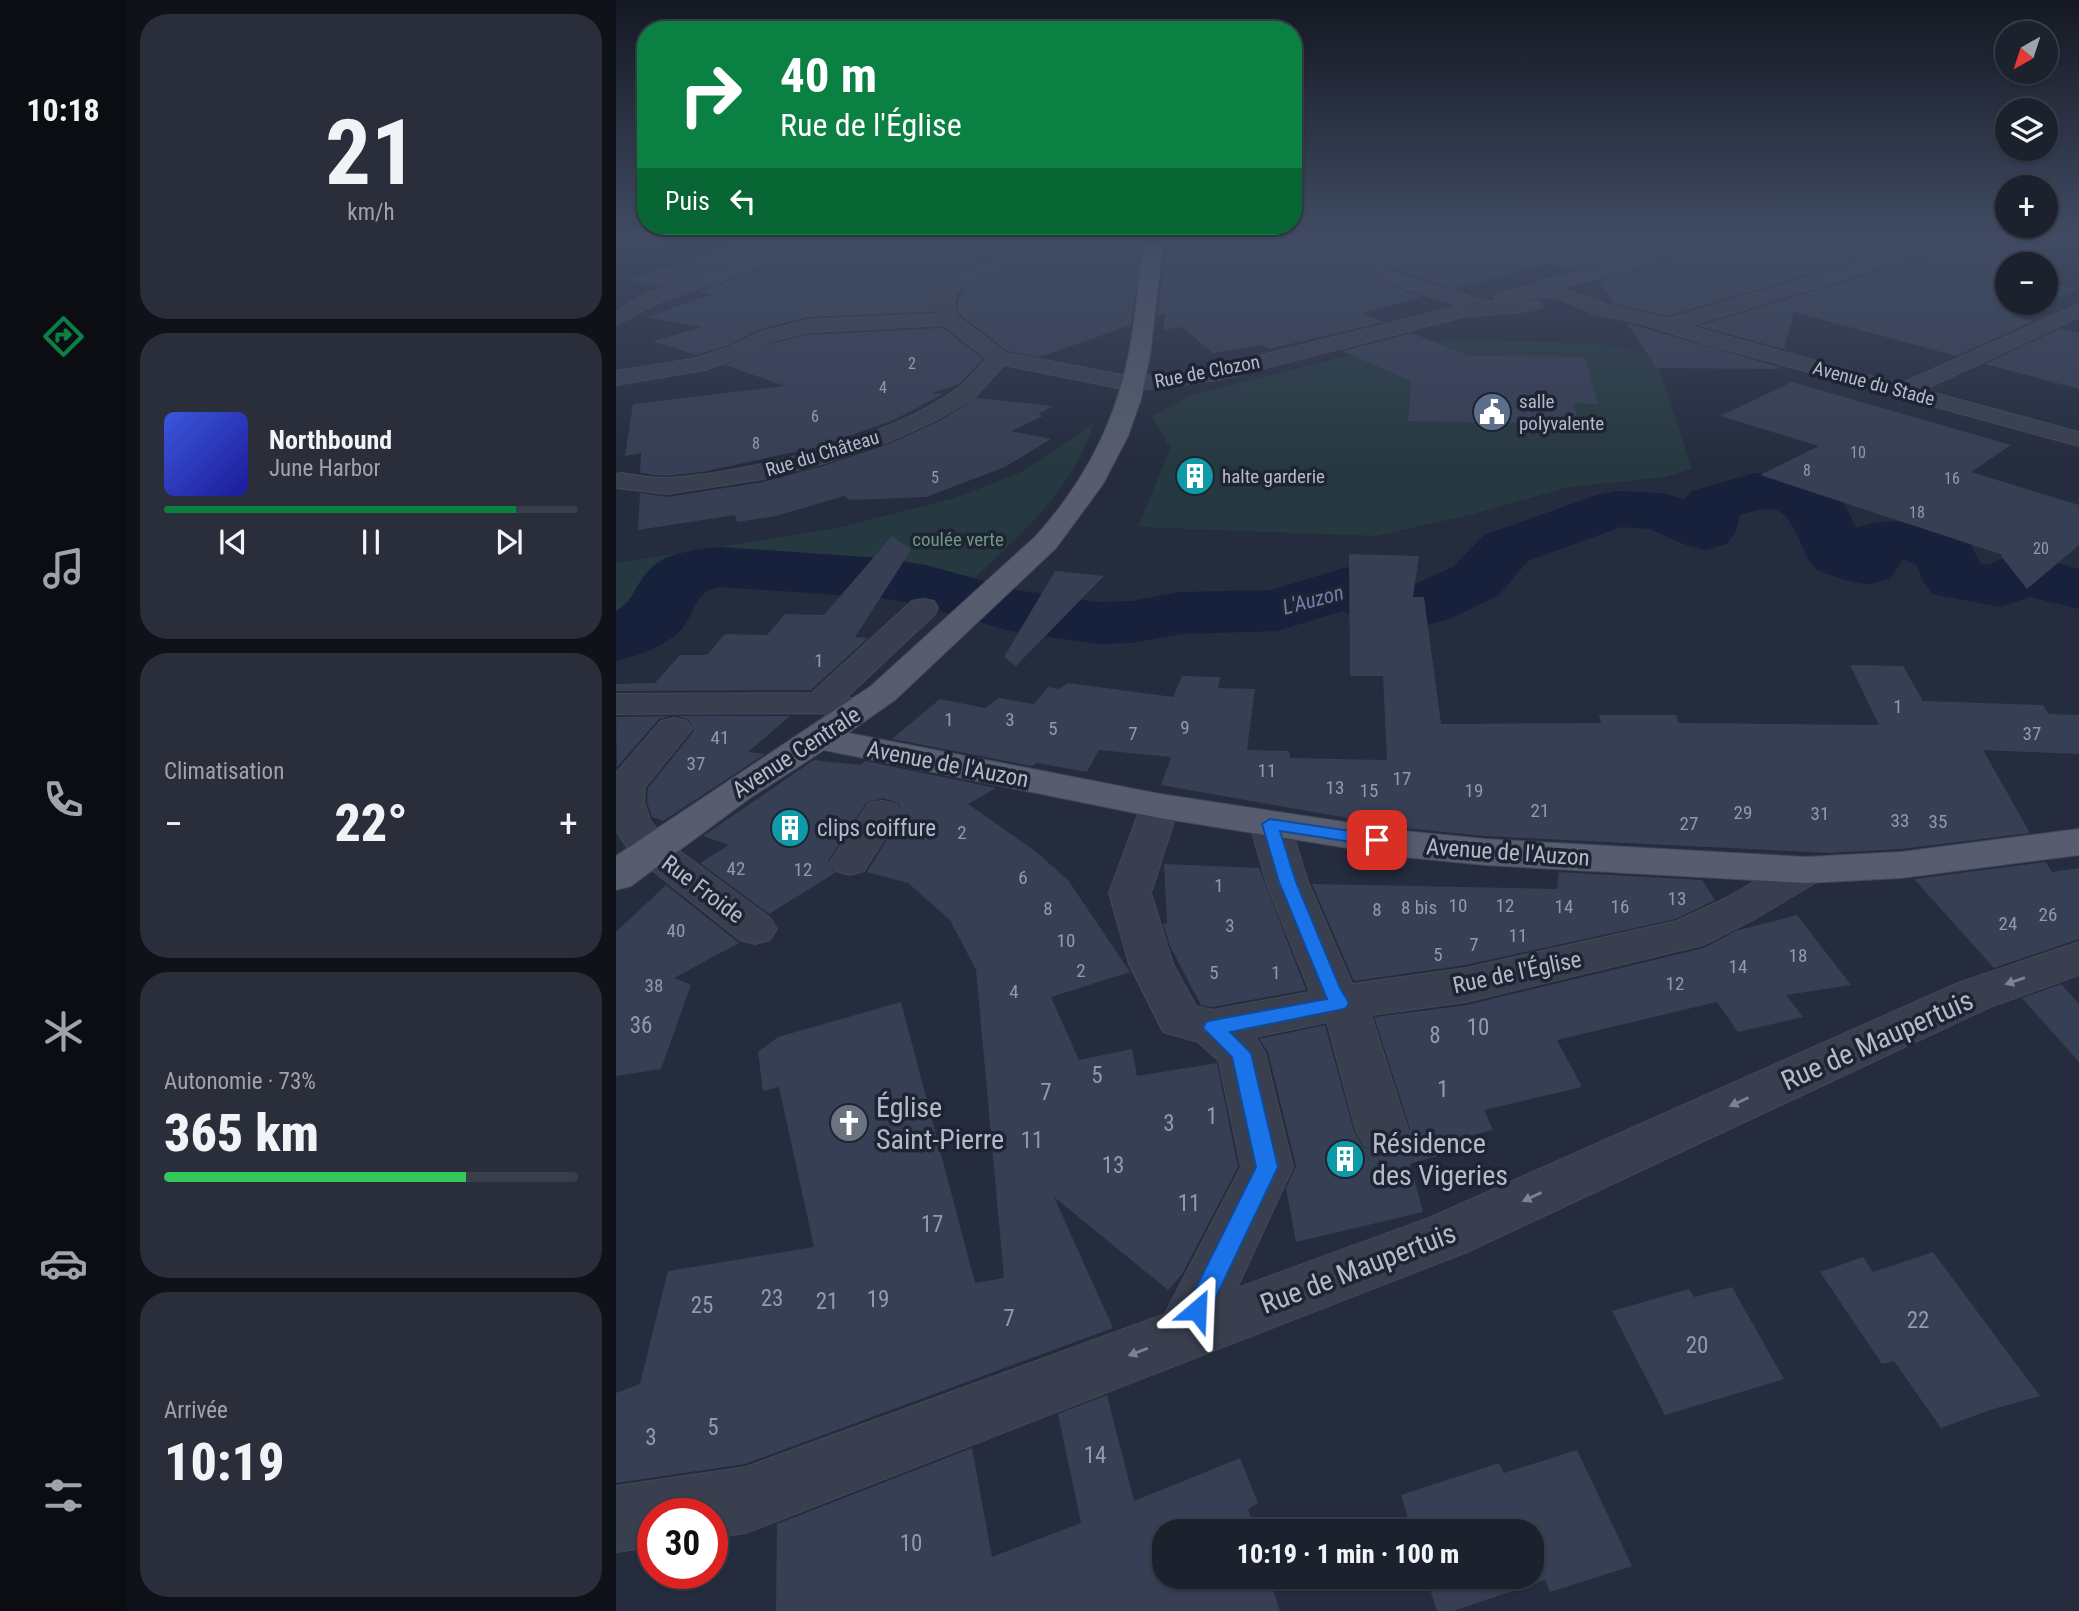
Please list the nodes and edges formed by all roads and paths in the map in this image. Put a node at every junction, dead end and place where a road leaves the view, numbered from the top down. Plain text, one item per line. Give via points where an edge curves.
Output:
1 (946, 310) edge
2 (1144, 310) edge
3 (1472, 310) edge
4 (1581, 310) edge
5 (1603, 310) edge
6 (1725, 310) edge
7 (2079, 310) edge
8 (948, 319) junction
9 (1670, 327) junction
10 (999, 358) junction
11 (621, 372) edge
12 (1133, 384) junction
13 (1903, 391) junction
14 (2079, 439) edge
15 (621, 481) dead end
16 (923, 608) dead end
17 (616, 704) edge
18 (820, 721) junction
19 (674, 729) dead end
20 (1160, 806) junction
21 (882, 813) dead end
22 (1270, 824) junction
23 (2079, 842) edge
24 (652, 850) junction
25 (849, 862) dead end
26 (1805, 870) junction
27 (616, 876) edge
28 (755, 929) dead end
29 (2079, 958) edge
30 (1339, 1003) junction
31 (1213, 1028) junction
32 (1382, 1129) dead end
33 (1186, 1334) junction
34 (616, 1519) edge

1 - 8 street
2 - 12 main road, Avenue Centrale
3 - 12 street, Rue de Clozon via 1218,373
4 - 9 street, Avenue du Stade
5 - 9 street, Avenue du Stade
6 - 9 street
7 - 13 street
8 - 10 street
8 - 11 street via 808,326 765,337 697,365
9 - 13 street, Avenue du Stade
10 - 12 street, Rue de Clozon
10 - 15 street, Rue du Château via 965,393 930,414 817,458 667,486
12 - 18 main road, Avenue Centrale via 1122,422 1078,504 1046,542 883,693 859,710
13 - 14 street, Avenue du Stade
16 - 18 street
17 - 18 street
18 - 20 main road, Avenue de l'Auzon
18 - 24 main road, Avenue Centrale via 737,790
19 - 24 street, Rue Froide via 623,792 639,839
20 - 22 main road, Avenue de l'Auzon
20 - 31 street via 1130,893 1151,964 1181,1020
21 - 25 street
22 - 26 main road, Avenue de l'Auzon via 1485,852
22 - 30 street via 1287,882
23 - 26 main road, Avenue de l'Auzon via 1901,865
24 - 27 main road, Avenue Centrale
24 - 28 street, Rue Froide
26 - 30 street, Rue de l'Église via 1688,934 1466,985
29 -> 33 street, Rue de Maupertuis via 1973,995 1448,1235
30 - 31 street, Rue de l'Église
30 - 32 street via 1349,1017
31 - 33 street via 1241,1053 1267,1167
33 -> 34 street, Rue de Maupertuis via 746,1500

